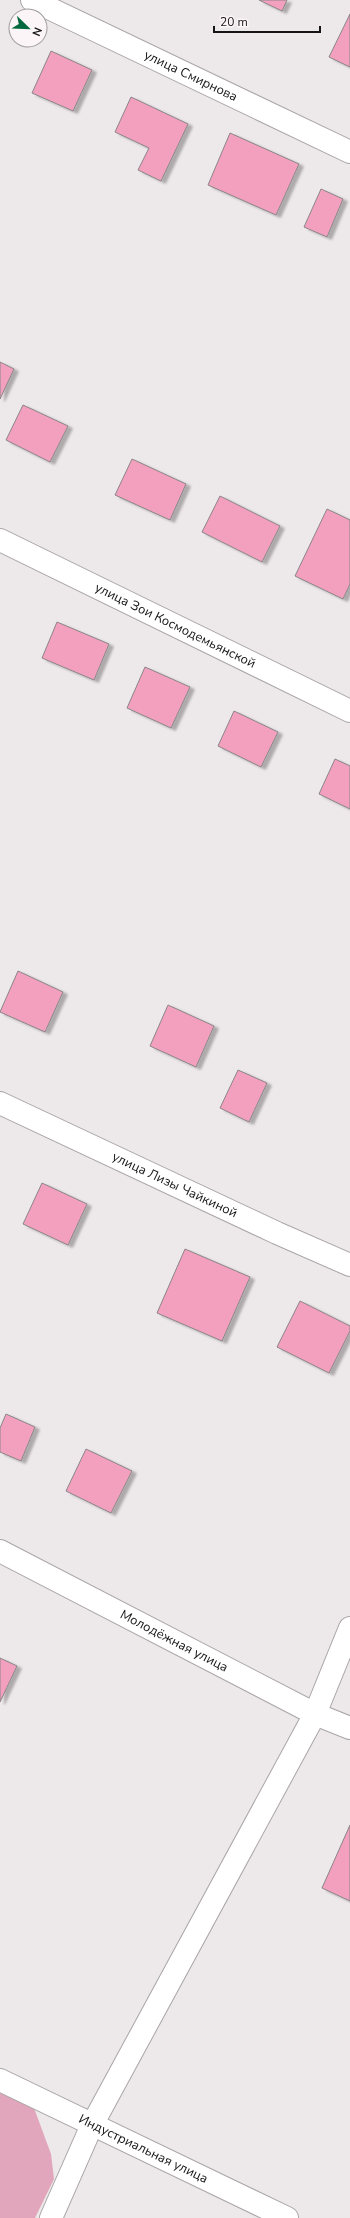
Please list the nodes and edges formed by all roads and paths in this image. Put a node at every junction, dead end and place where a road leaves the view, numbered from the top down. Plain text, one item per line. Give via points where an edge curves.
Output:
1 (32, 0) edge
2 (350, 152) edge
3 (0, 540) edge
4 (350, 711) edge
5 (0, 1103) edge
6 (350, 1265) edge
7 (0, 1551) edge
8 (350, 1628) edge
9 (315, 1714) junction
10 (350, 1728) edge
11 (0, 2080) edge
12 (92, 2125) junction
13 (51, 2218) edge
14 (287, 2218) edge

1 - 2 street, улица Смирнова
3 - 4 street, улица Зои Космодемьянской
5 - 6 street, улица Лизы Чайкиной
7 - 9 street, Молодёжная улица
8 - 9 street
9 - 10 street, Молодёжная улица
9 - 12 street
11 - 12 street, Индустриальная улица
12 - 13 street
12 - 14 street, Индустриальная улица

